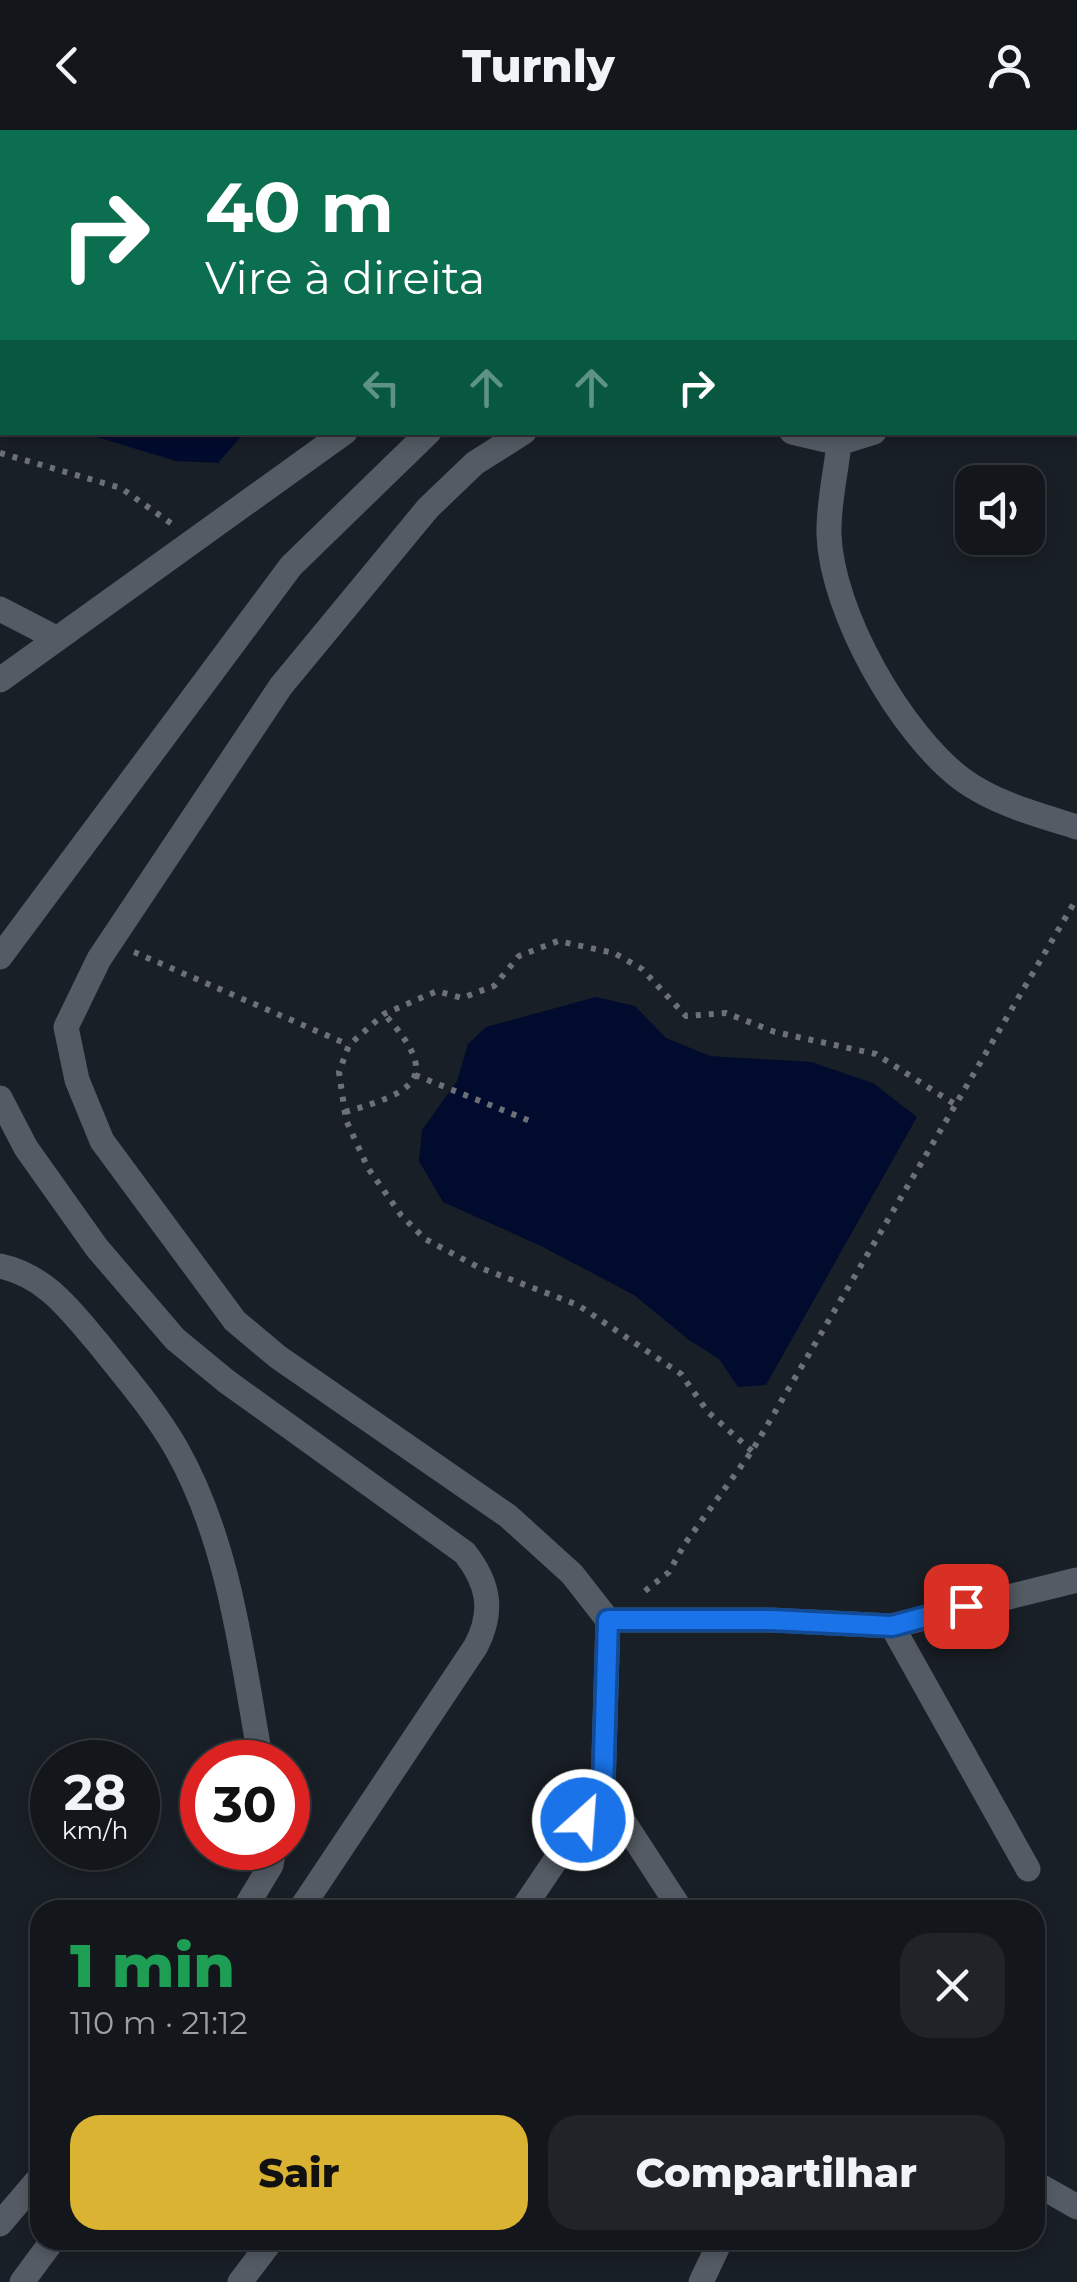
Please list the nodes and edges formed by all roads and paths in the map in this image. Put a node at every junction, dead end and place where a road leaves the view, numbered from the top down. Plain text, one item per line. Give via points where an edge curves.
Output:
1 (341, 435) edge
2 (426, 435) edge
3 (519, 435) edge
4 (838, 438) edge
5 (0, 453) edge
6 (194, 540) junction
7 (0, 609) edge
8 (56, 638) junction
9 (0, 680) edge
10 (1077, 827) edge
11 (1077, 898) edge
12 (111, 942) junction
13 (0, 957) edge
14 (384, 1014) junction
15 (348, 1045) junction
16 (415, 1075) junction
17 (0, 1098) edge
18 (956, 1105) junction
19 (344, 1112) junction
20 (530, 1121) dead end
21 (0, 1266) edge
22 (752, 1451) junction
23 (1077, 1580) edge
24 (608, 1620) junction
25 (892, 1626) junction
26 (258, 1740) edge
27 (603, 1790) junction
28 (1028, 1869) dead end
29 (269, 1870) edge
30 (252, 1900) edge
31 (307, 1900) edge
32 (529, 1900) edge
33 (674, 1900) edge
34 (30, 2186) edge
35 (0, 2187) edge
36 (30, 2188) edge
37 (1045, 2189) edge
38 (1077, 2208) edge
39 (0, 2224) edge
40 (46, 2250) edge
41 (264, 2250) edge
42 (717, 2250) edge
43 (22, 2282) edge
44 (240, 2282) edge
45 (700, 2282) edge

1 - 6 street
2 - 13 street via 291,566
3 - 12 street via 475,462 428,508 281,686
4 - 10 street via 829,536 852,627 885,689 962,779
5 - 6 path via 121,488
6 - 8 street
7 - 8 street
8 - 9 street
11 - 18 path
12 - 15 path
12 - 24 street via 66,1027 77,1080 102,1140 234,1320 508,1516 572,1574
14 - 15 path
14 - 16 path via 408,1041
14 - 18 path via 437,991 462,998 494,986 519,956 558,941 614,953 642,969 686,1016 726,1013 775,1032 876,1054
15 - 19 path via 339,1072
16 - 19 path via 389,1100
16 - 20 path
17 - 31 street via 26,1148 97,1248 176,1339 465,1553 484,1584 488,1613 476,1646
18 - 22 path
19 - 22 path via 368,1168 425,1239 578,1305 681,1374 708,1412
21 - 26 street via 37,1279 59,1296 147,1402 177,1450 222,1565
22 - 24 path via 669,1572
23 - 25 street
24 - 25 street
24 - 27 street
25 - 28 street
27 - 32 street
27 - 33 street
29 - 30 street
34 - 35 street
36 - 39 street
37 - 38 street
40 - 43 street
41 - 44 street
42 - 45 street

